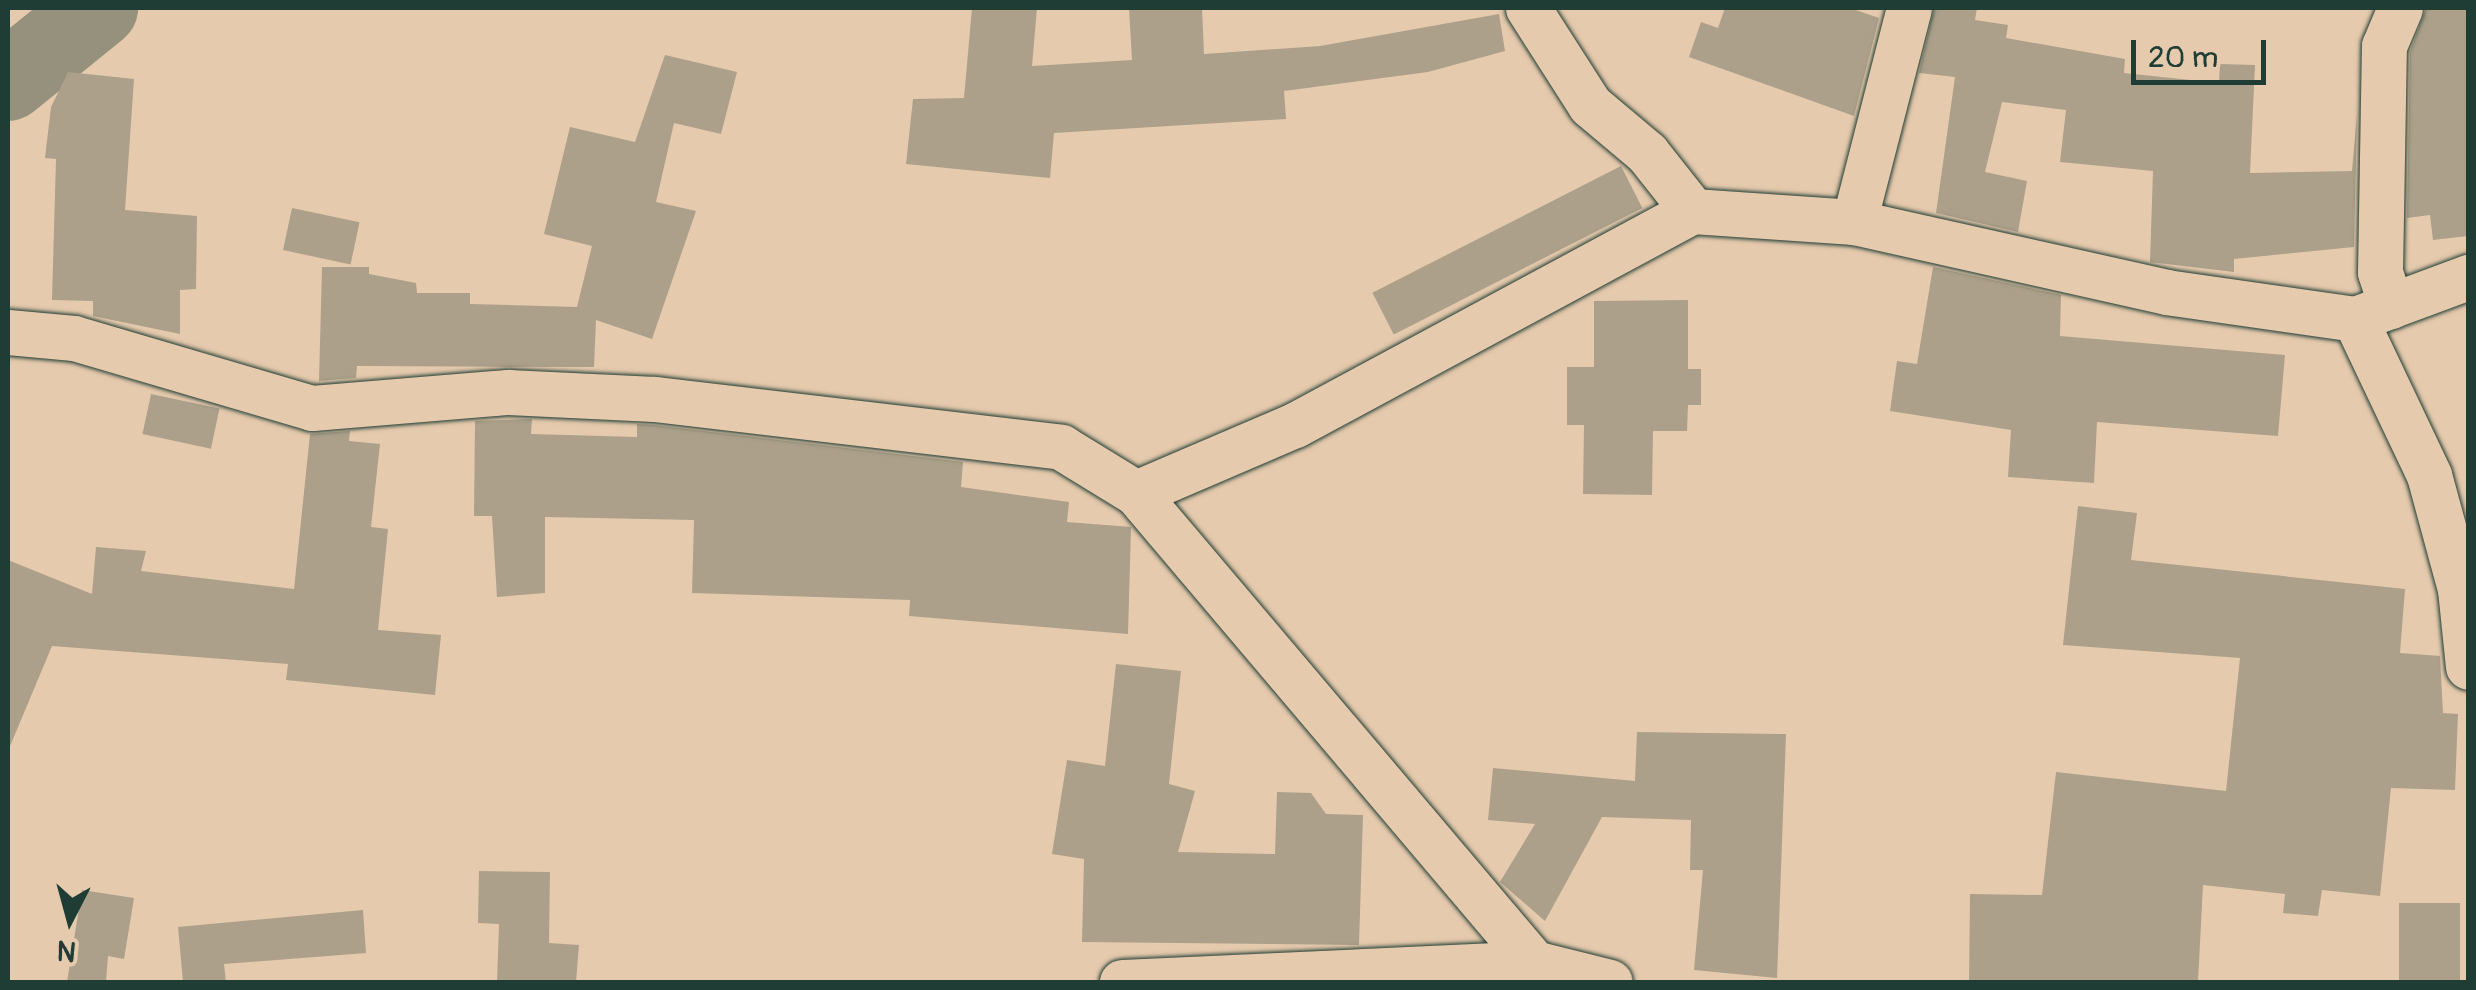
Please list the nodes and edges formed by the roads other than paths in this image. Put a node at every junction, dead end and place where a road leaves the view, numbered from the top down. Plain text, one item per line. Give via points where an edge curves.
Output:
1 (1528, 8) edge
2 (1909, 8) edge
3 (2400, 8) edge
4 (1692, 211) junction
5 (1854, 222) junction
6 (2468, 277) edge
7 (2373, 312) junction
8 (8, 332) edge
9 (1136, 492) junction
10 (2468, 667) edge
11 (1534, 963) junction
12 (1267, 978) edge
13 (1122, 982) edge
14 (1610, 982) edge

1 - 4 street via 1590,106 1647,152
2 - 5 street
3 - 7 street via 2384,46 2380,272
4 - 5 street
4 - 9 street via 1294,425
5 - 7 street via 2166,292
6 - 7 street
7 - 10 street via 2460,589
8 - 9 street via 74,338 312,408 508,392 636,398 1060,446
9 - 11 street
11 - 12 street
11 - 14 street
12 - 13 street

